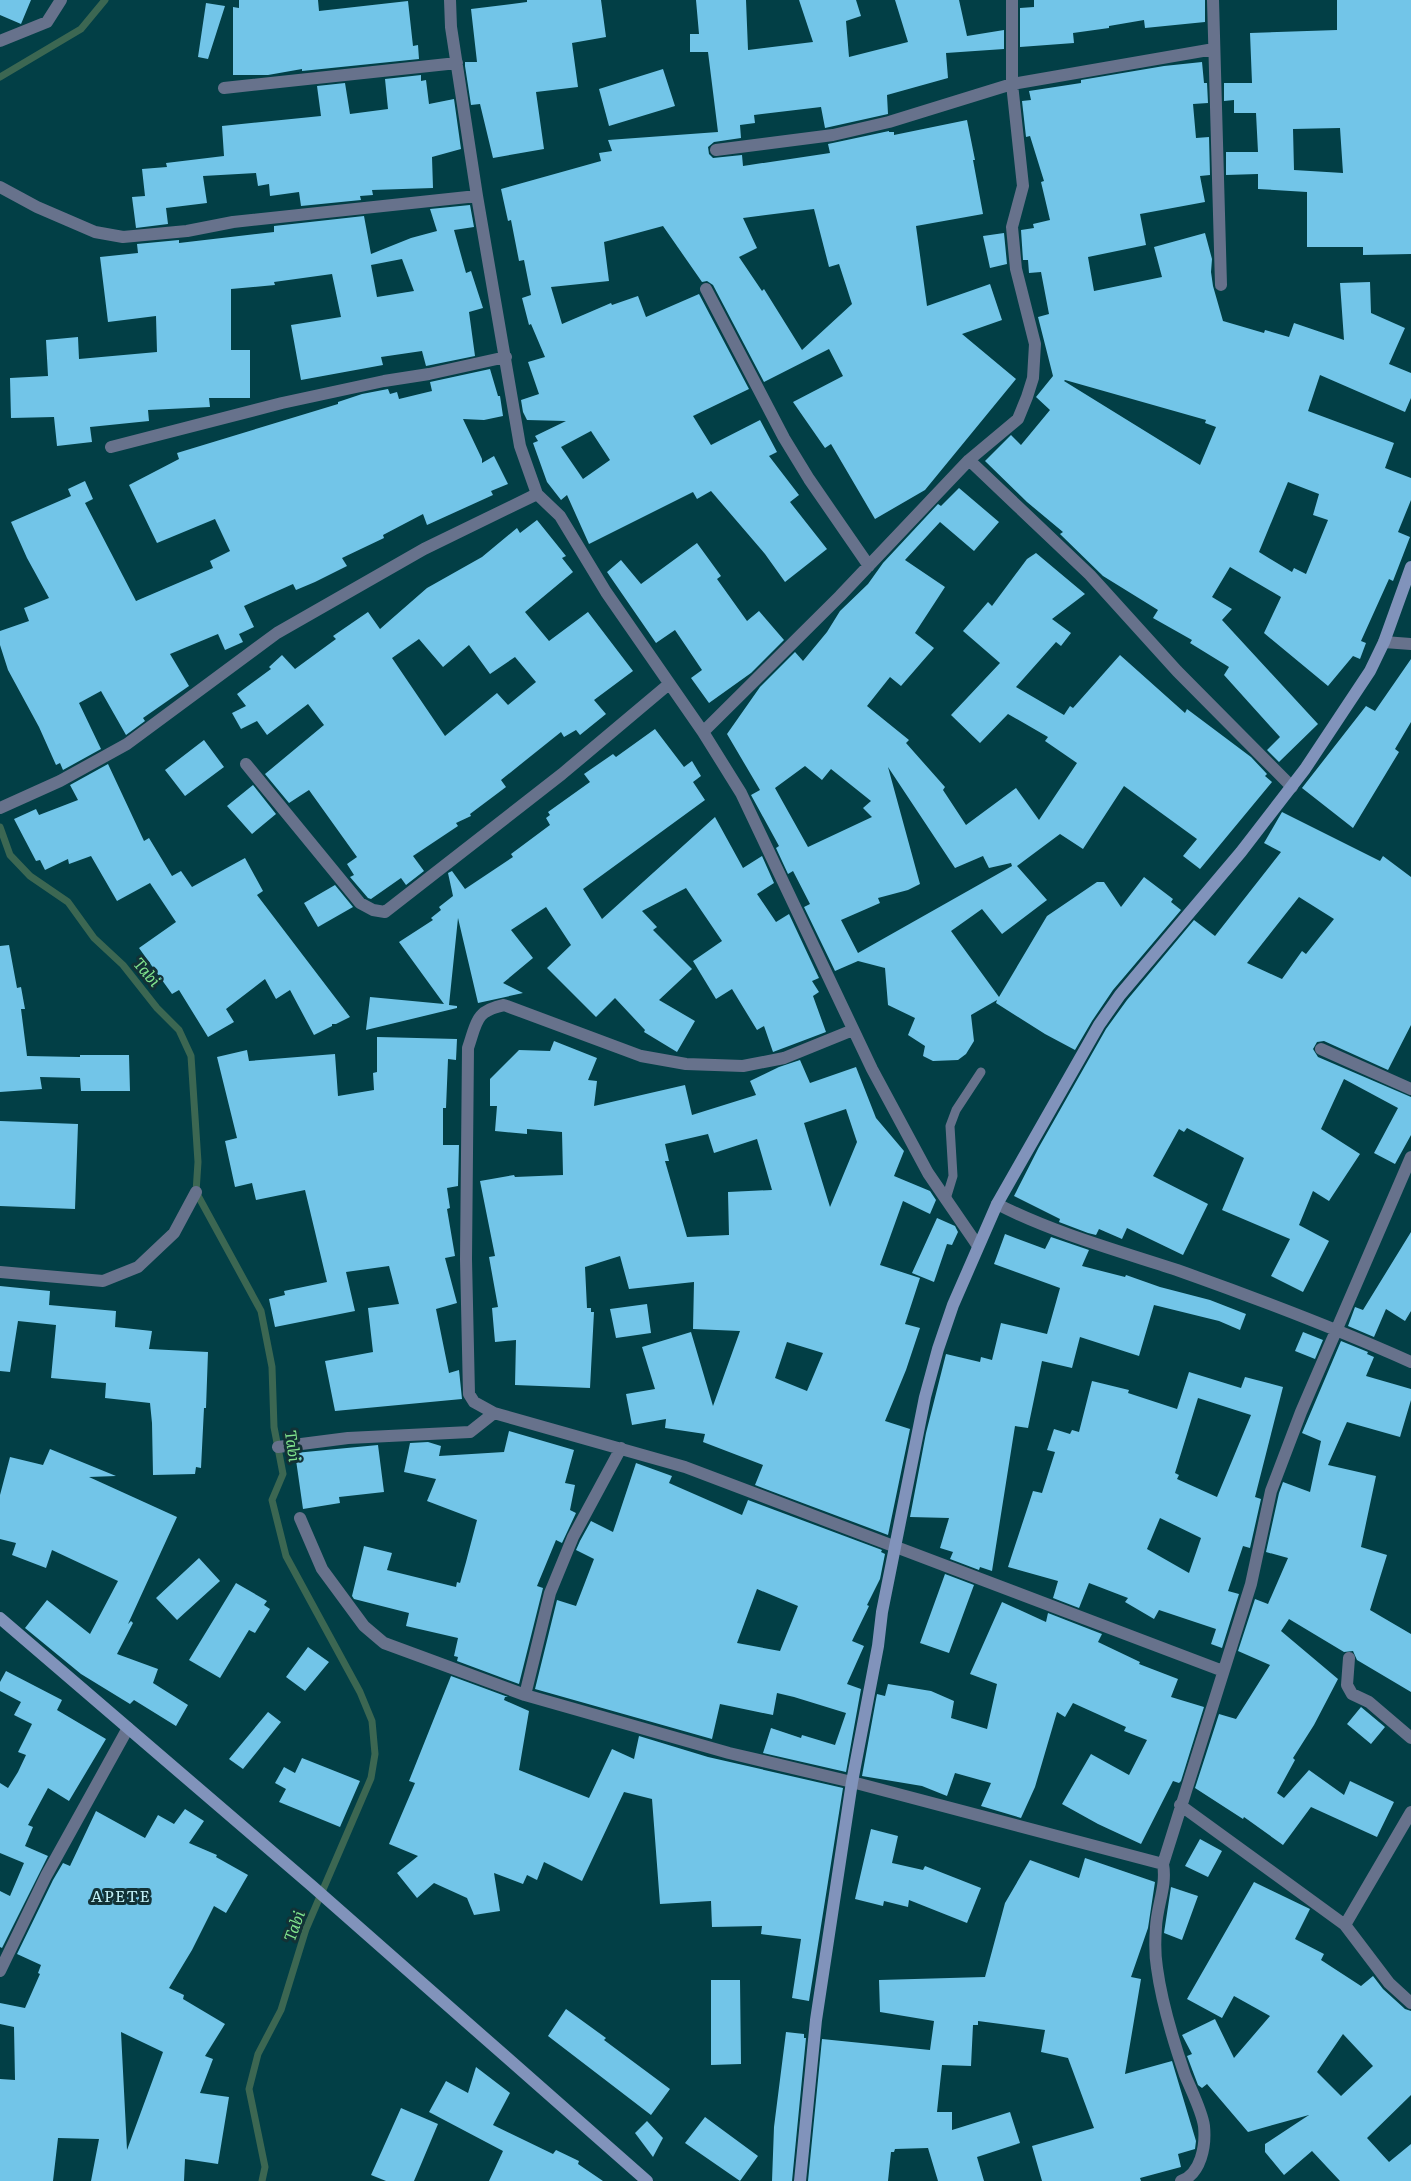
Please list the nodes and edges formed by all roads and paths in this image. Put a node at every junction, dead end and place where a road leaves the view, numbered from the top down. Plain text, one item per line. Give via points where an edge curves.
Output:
1 (61, 0) edge
2 (450, 0) edge
3 (1012, 0) edge
4 (1214, 0) edge
5 (0, 41) edge
6 (1214, 50) junction
7 (457, 63) junction
8 (1012, 84) junction
9 (224, 87) dead end
10 (716, 150) dead end
11 (0, 187) edge
12 (477, 196) junction
13 (1221, 285) dead end
14 (706, 290) dead end
15 (506, 357) junction
16 (111, 447) dead end
17 (969, 460) junction
18 (537, 494) junction
19 (869, 566) junction
20 (1411, 567) edge
21 (1384, 642) junction
22 (1411, 644) edge
23 (669, 684) junction
24 (703, 732) junction
25 (246, 764) dead end
26 (1292, 787) junction
27 (0, 808) edge
28 (853, 1030) junction
29 (1321, 1049) dead end
30 (981, 1072) dead end
31 (1411, 1089) edge
32 (1411, 1157) edge
33 (196, 1192) dead end
34 (946, 1199) junction
35 (997, 1204) junction
36 (978, 1246) junction
37 (0, 1272) edge
38 (1336, 1329) junction
39 (1411, 1362) edge
40 (494, 1413) junction
41 (278, 1447) dead end
42 (621, 1448) junction
43 (300, 1518) dead end
44 (896, 1548) junction
45 (0, 1618) edge
46 (1349, 1658) dead end
47 (1223, 1671) junction
48 (525, 1695) junction
49 (128, 1728) junction
50 (1411, 1738) edge
51 (852, 1782) junction
52 (1180, 1805) junction
53 (1411, 1812) edge
54 (1163, 1864) junction
55 (1345, 1925) junction
56 (0, 1971) edge
57 (1411, 2003) edge
58 (647, 2181) edge
59 (800, 2181) edge
60 (1181, 2181) edge

1 - 5 street via 47,22
2 - 7 street
3 - 8 street
4 - 6 street
6 - 8 street
6 - 13 street
7 - 9 street
7 - 12 street
8 - 10 street via 877,125
8 - 17 street via 1023,186 1012,227 1016,269 1035,344 1033,378 1018,419
11 - 12 street via 95,232 123,237
12 - 15 street
14 - 19 street via 784,438
15 - 16 street via 282,404
15 - 18 street via 520,446
17 - 19 street
17 - 26 street via 1090,575 1177,671
18 - 23 street via 560,516
18 - 27 street via 424,549 277,633 127,744
19 - 24 street
20 - 21 street
21 - 22 street
21 - 26 street via 1370,671
23 - 24 street
23 - 25 street via 385,912 360,903
24 - 28 street via 741,793
26 - 35 street via 1098,1025
28 - 34 street via 897,1118
28 - 40 street via 784,1058 743,1066 686,1064 641,1056 504,1005 487,1009 477,1021 468,1048 466,1259 469,1394 474,1402
29 - 31 street
30 - 34 lane via 950,1125 952,1176
32 - 38 street
33 - 37 street via 174,1233 138,1268 103,1281
34 - 36 street
35 - 36 street
35 - 38 street via 1052,1229
36 - 44 street via 938,1349
38 - 39 street
38 - 47 street via 1271,1491 1251,1584
40 - 41 street via 470,1432 348,1438
40 - 42 street
42 - 44 street via 685,1467
42 - 48 street via 573,1536 550,1593
43 - 48 street via 322,1569 364,1626 384,1643
44 - 47 street
44 - 51 street
45 - 49 street
46 - 50 street via 1347,1685 1352,1694 1369,1702
47 - 52 street
48 - 51 street via 729,1753
49 - 56 street via 46,1876
49 - 58 street
51 - 54 street
51 - 59 street via 816,2020
52 - 54 street
52 - 55 street
53 - 55 street
54 - 60 street via 1165,1877 1156,1926 1157,1966 1175,2045 1204,2126 1197,2168 1190,2178
55 - 57 street via 1389,1983

